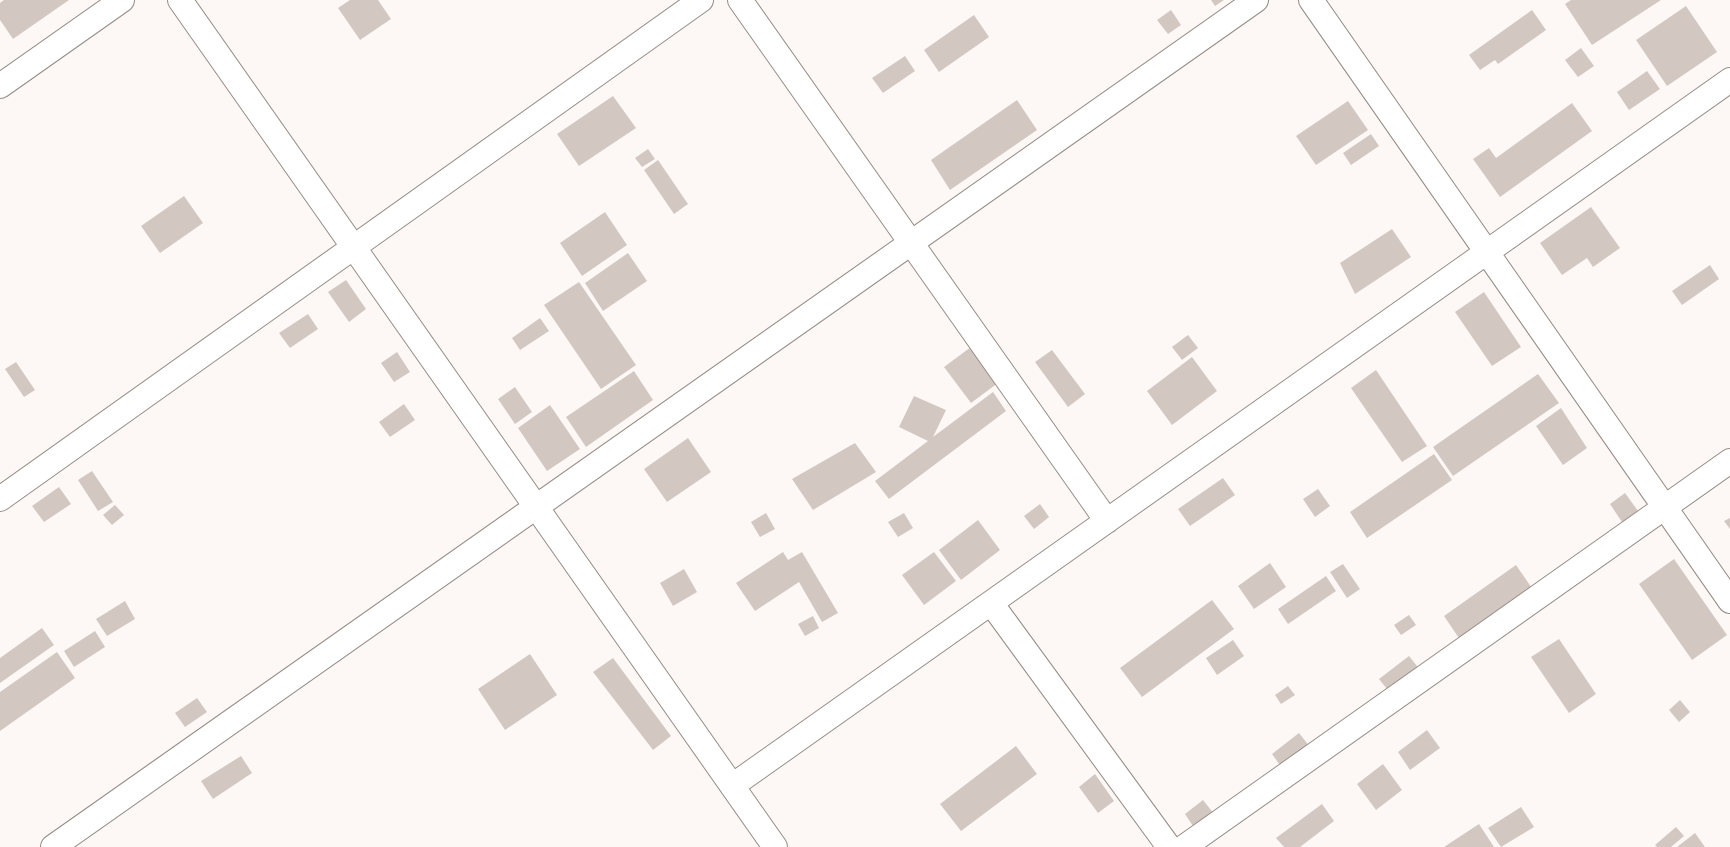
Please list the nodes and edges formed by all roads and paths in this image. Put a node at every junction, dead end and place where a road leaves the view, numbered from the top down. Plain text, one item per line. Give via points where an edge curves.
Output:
1 (122, 0) edge
2 (180, 0) edge
3 (701, 0) edge
4 (740, 0) edge
5 (1256, 0) edge
6 (1311, 0) edge
7 (1730, 80) edge
8 (0, 86) edge
9 (911, 242) junction
10 (354, 247) junction
11 (1487, 252) junction
12 (1730, 461) edge
13 (0, 499) edge
14 (536, 506) junction
15 (1665, 507) junction
16 (1107, 521) junction
17 (1730, 601) edge
18 (991, 603) junction
19 (732, 786) junction
20 (53, 847) edge
21 (775, 847) edge
22 (1169, 847) edge
23 (1184, 847) edge

1 - 8 street
2 - 10 street
3 - 10 street
4 - 9 street
5 - 9 street
6 - 11 street
7 - 11 street
9 - 14 street
9 - 16 street
10 - 13 street
10 - 14 street
11 - 15 street
11 - 16 street
12 - 15 street
14 - 19 street
14 - 20 street
15 - 17 street
15 - 23 street
16 - 18 street
18 - 19 street
18 - 22 street
19 - 21 street

